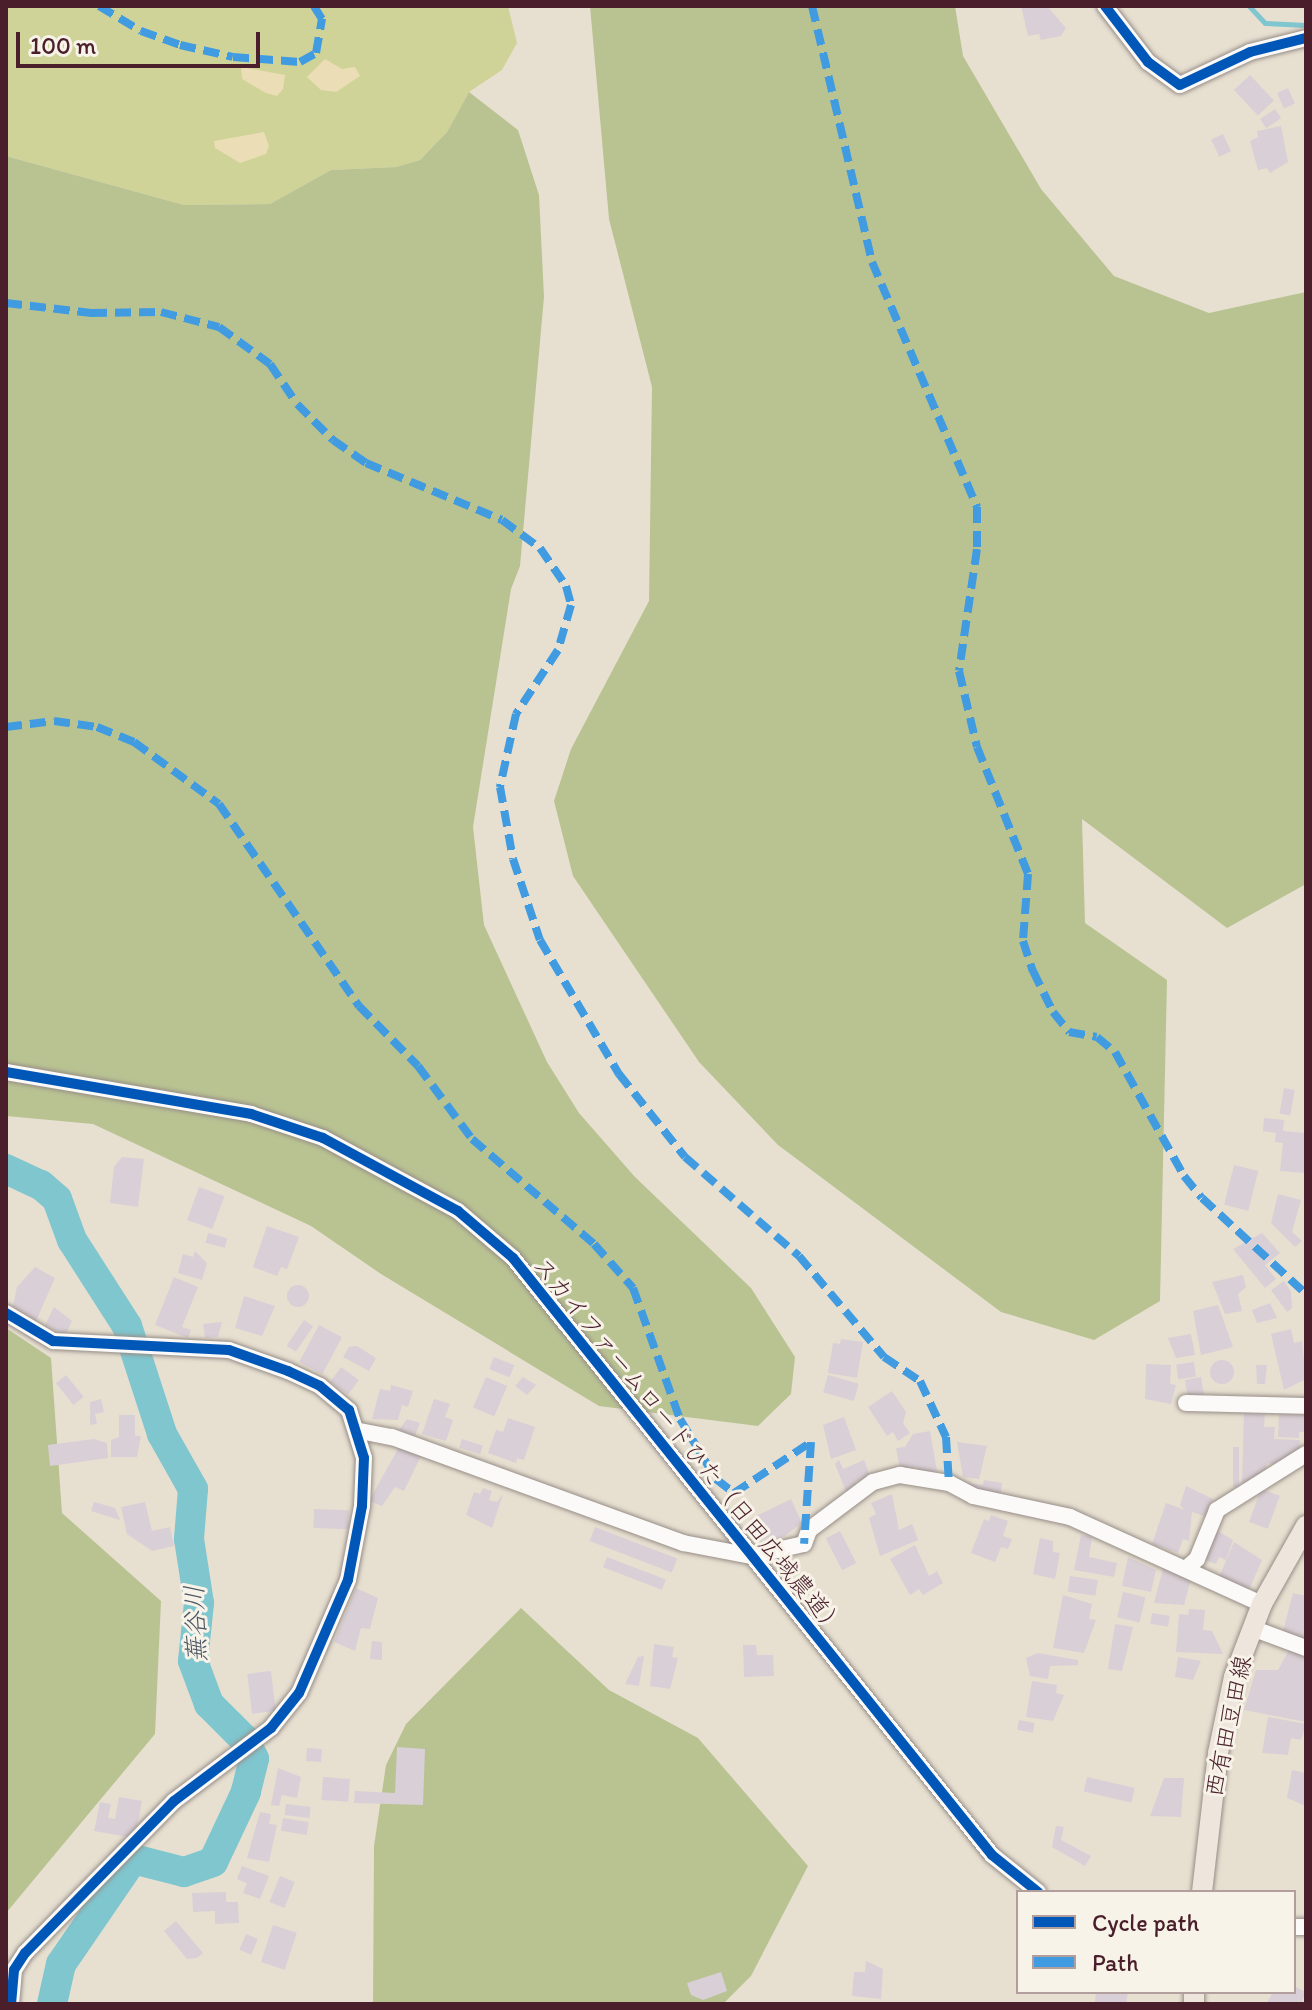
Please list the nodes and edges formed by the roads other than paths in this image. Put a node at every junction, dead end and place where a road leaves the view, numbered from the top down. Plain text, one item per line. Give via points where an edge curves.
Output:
1 (1105, 6) edge
2 (1306, 38) edge
3 (6, 1072) edge
4 (6, 1313) edge
5 (1186, 1403) dead end
6 (1306, 1406) edge
7 (360, 1431) junction
8 (1306, 1454) edge
9 (1306, 1526) edge
10 (751, 1556) junction
11 (1188, 1567) junction
12 (1262, 1604) junction
13 (1252, 1628) junction
14 (1306, 1648) edge
15 (1036, 1890) edge
16 (1202, 1890) edge
17 (11, 2004) edge

1 - 2 street via 1148,62 1180,85 1250,52
3 - 10 street, スカイファームロードひた（日田広域農道） via 251,1114 323,1138 458,1211 513,1258
4 - 7 street via 53,1341 229,1350 320,1386 349,1410
5 - 6 street
7 - 10 street via 392,1437 683,1543
7 - 17 street via 362,1506 348,1580 299,1693 271,1728 174,1801 25,1953 14,1970
8 - 11 street via 1217,1510 1197,1559
9 - 12 main road, 西有田豆田線
10 - 11 street via 804,1544 809,1530 873,1482 900,1475 1070,1517
10 - 15 street, スカイファームロードひた（日田広域農道） via 992,1855
11 - 12 street
12 - 13 main road, 西有田豆田線
13 - 14 street
13 - 16 main road, 西有田豆田線 via 1234,1677 1218,1753

